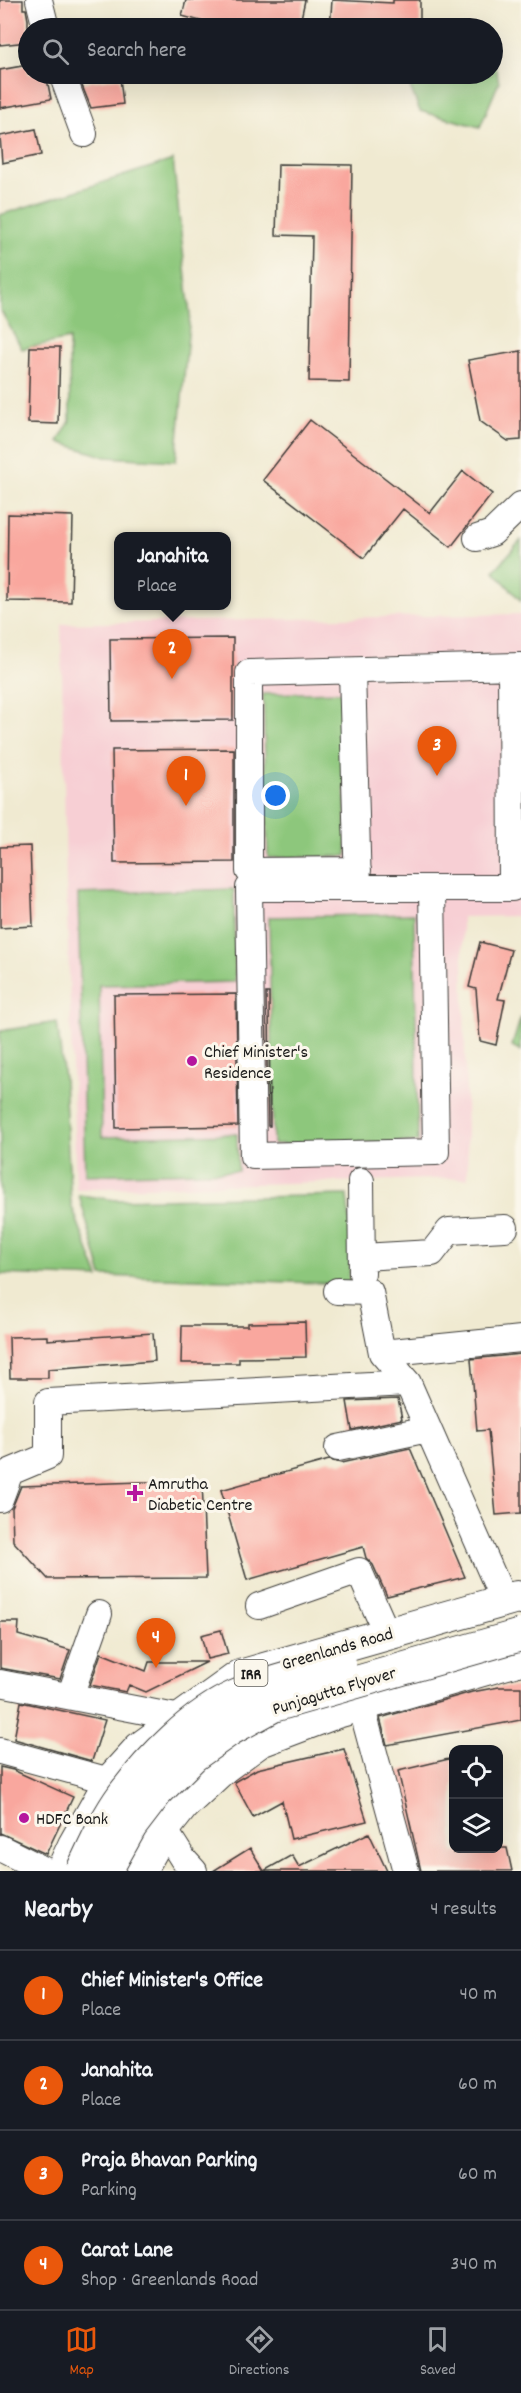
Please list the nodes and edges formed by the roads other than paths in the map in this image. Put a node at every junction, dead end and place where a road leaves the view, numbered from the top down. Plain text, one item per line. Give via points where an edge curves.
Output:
1 (39, 0) edge
2 (44, 18) edge
3 (66, 84) edge
4 (84, 134) dead end
5 (521, 505) edge
6 (477, 538) dead end
7 (516, 667) edge
8 (352, 671) junction
9 (358, 879) junction
10 (432, 888) junction
11 (361, 1181) dead end
12 (505, 1228) dead end
13 (362, 1257) junction
14 (337, 1291) dead end
15 (363, 1292) junction
16 (521, 1339) edge
17 (382, 1353) junction
18 (408, 1383) junction
19 (428, 1429) junction
20 (339, 1448) dead end
21 (0, 1499) edge
22 (515, 1604) edge
23 (259, 1606) dead end
24 (99, 1614) dead end
25 (521, 1635) edge
26 (377, 1645) junction
27 (521, 1659) edge
28 (0, 1683) edge
29 (70, 1696) junction
30 (361, 1705) junction
31 (181, 1718) junction
32 (0, 1751) edge
33 (110, 1781) junction
34 (164, 1829) junction
35 (0, 1848) edge
36 (58, 1866) edge
37 (106, 1871) edge
38 (125, 1871) edge
39 (140, 1871) edge
40 (194, 1871) edge
41 (406, 1871) edge

1 - 2 street
3 - 4 street
5 - 6 street via 492,533
7 - 8 street
7 - 10 street via 512,888
8 - 9 street
8 - 9 street via 249,673 249,872
9 - 10 street
9 - 10 street via 249,888 253,1155 436,1152
11 - 13 street
12 - 13 street via 449,1231 432,1253
13 - 15 street
14 - 15 street
15 - 17 street via 370,1292
16 - 17 street
17 - 18 street
18 - 19 street
18 - 21 street via 48,1402 48,1456 10,1472
19 - 20 street
19 - 22 street
22 - 26 main road, Punjagutta Flyover / IRR
23 - 26 street via 359,1571
24 - 29 street
25 - 37 main road, Punjagutta Flyover / IRR, bridge via 273,1706 231,1729 193,1755 157,1792 131,1826
26 - 31 main road, Greenlands Road / IRR via 240,1676
26 - 36 main road, Punjagutta Flyover / IRR, bridge via 234,1697 191,1725 150,1763
27 - 30 main road
28 - 29 street
29 - 31 street
30 - 34 main road via 260,1741 224,1767 183,1805
30 - 41 street
31 - 33 main road, Greenlands Road / IRR via 140,1748
32 - 33 street
33 - 36 main road, Greenlands Road / IRR
34 - 39 main road
34 - 40 street
35 - 36 street
36 - 38 main road

